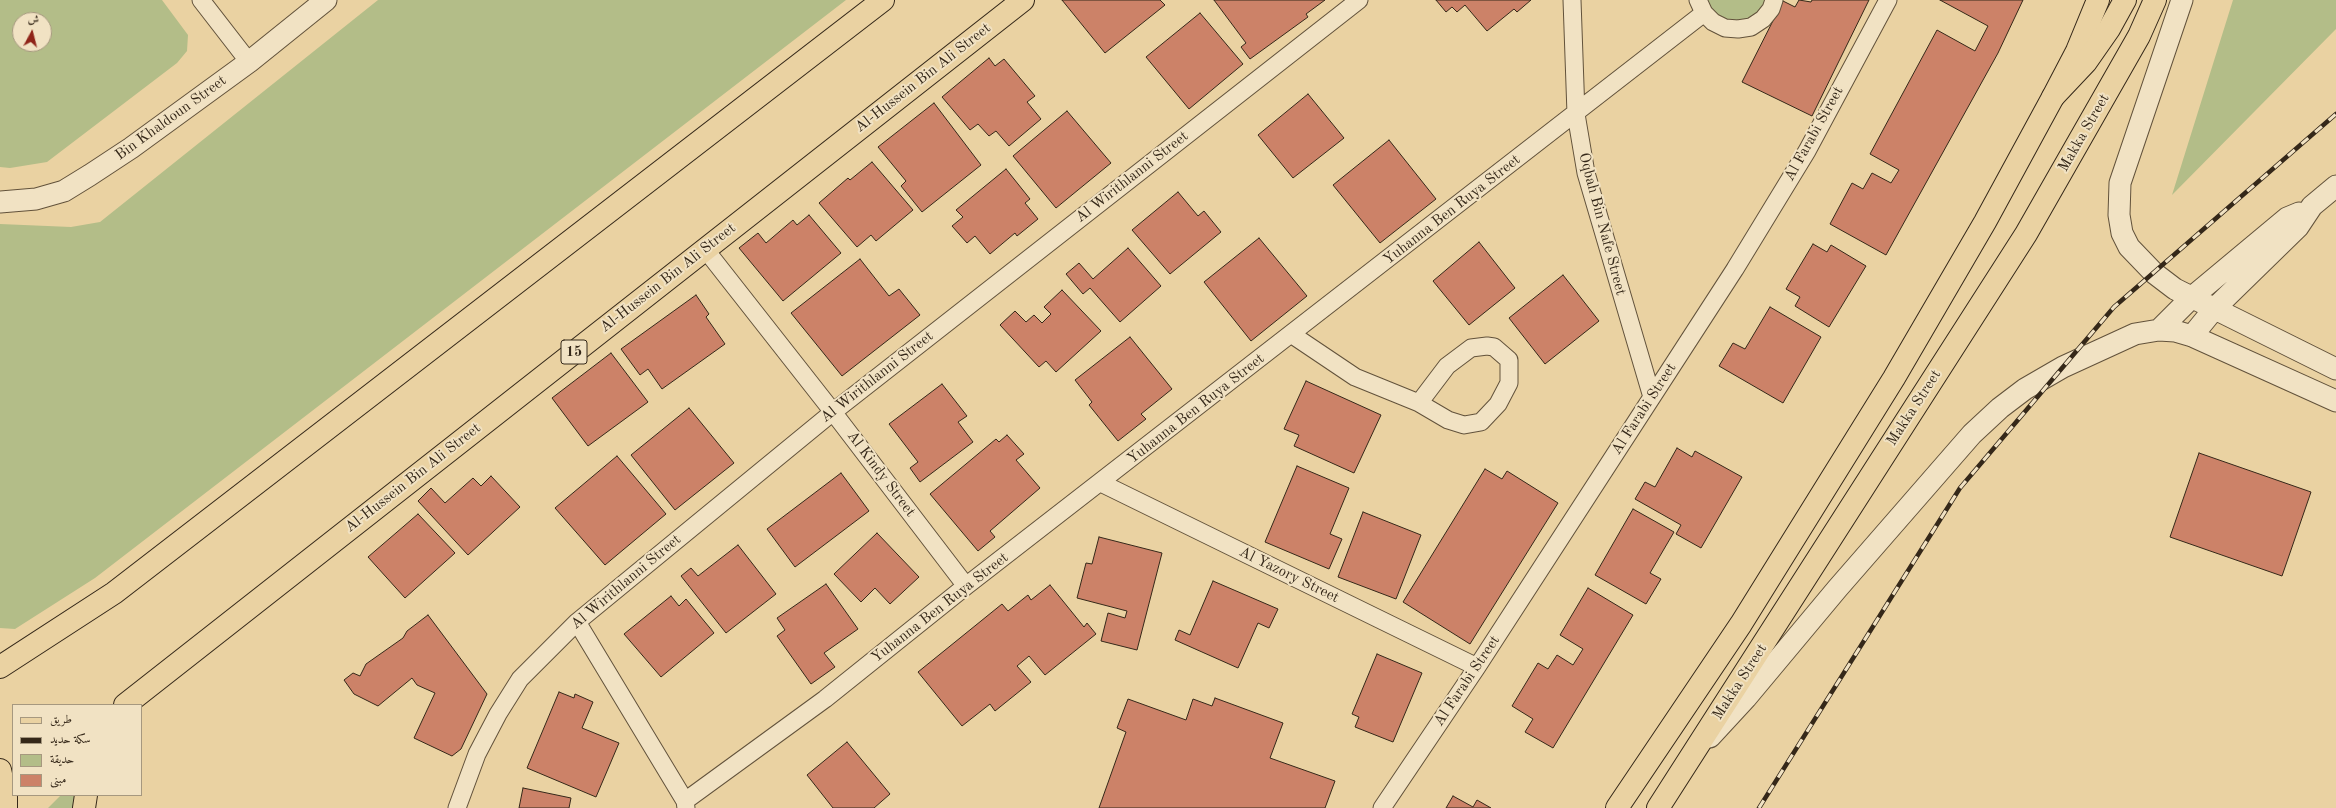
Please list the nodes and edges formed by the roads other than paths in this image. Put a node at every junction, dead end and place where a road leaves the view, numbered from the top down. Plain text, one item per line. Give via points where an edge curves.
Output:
1 (201, 0) edge
2 (326, 0) edge
3 (883, 0) edge
4 (1023, 0) edge
5 (1359, 0) edge
6 (1572, 0) edge
7 (1774, 0) edge
8 (1888, 0) edge
9 (2098, 0) edge
10 (2125, 0) edge
11 (2155, 0) edge
12 (2182, 0) edge
13 (1701, 7) edge
14 (249, 62) junction
15 (2053, 97) junction
16 (1576, 114) junction
17 (2336, 186) edge
18 (0, 202) edge
19 (2312, 206) junction
20 (705, 249) junction
21 (2192, 298) junction
22 (2214, 309) junction
23 (2159, 330) junction
24 (1291, 334) junction
25 (2192, 336) junction
26 (2336, 369) edge
27 (1652, 397) junction
28 (2336, 401) edge
29 (1419, 403) junction
30 (833, 412) junction
31 (1102, 483) junction
32 (966, 586) junction
33 (577, 622) junction
34 (4, 662) edge
35 (1476, 667) junction
36 (126, 704) edge
37 (1694, 753) junction
38 (0, 770) edge
39 (86, 796) edge
40 (8, 799) edge
41 (685, 805) edge
42 (84, 808) edge
43 (457, 808) edge
44 (1382, 808) edge
45 (1617, 808) edge
46 (1658, 808) edge

1 - 14 street
2 - 14 street, Bin Khaldoun Street
3 - 34 main road via 114,593
4 - 20 main road, Al-Hussein Bin Ali Street / 15
5 - 30 street, Al Wirithlanni Street
6 - 16 street, Oqbah Bin Nafe Street
7 - 13 street via 1771,9 1762,19 1751,27 1738,29 1725,28 1713,22
8 - 27 street, Al Farabi Street via 1803,157 1735,269
9 - 15 main road, Makka Street via 2077,51
10 - 15 main road via 2086,62
11 - 37 main road, Makka Street via 2139,36 2026,234
12 - 21 street via 2120,183 2119,216 2122,233 2129,247 2154,273
13 - 16 street, Yuhanna Ben Ruya Street
14 - 18 street, Bin Khaldoun Street via 131,148 64,191 36,199
15 - 45 main road, Makka Street via 1985,222 1894,378 1741,624
16 - 24 street, Yuhanna Ben Ruya Street
16 - 27 street, Oqbah Bin Nafe Street via 1586,173
17 - 19 street
19 - 21 street via 2287,218
19 - 22 street via 2298,227
20 - 30 street, Al Kindy Street
20 - 36 main road, Al-Hussein Bin Ali Street / 15
21 - 22 street
21 - 23 street
22 - 25 street
22 - 26 street
23 - 25 street
23 - 37 street via 2135,334 2086,355 2025,390 2000,408 1967,439 1746,698
24 - 29 street via 1355,377
24 - 31 street, Yuhanna Ben Ruya Street
25 - 28 street
27 - 35 street, Al Farabi Street
29 - 29 street via 1448,420 1464,425 1481,422 1498,404 1509,384 1509,360 1494,347 1471,348 1447,366
30 - 32 street, Al Kindy Street
30 - 33 street, Al Wirithlanni Street
31 - 32 street, Yuhanna Ben Ruya Street
31 - 35 street, Al Yazory Street
32 - 41 street, Yuhanna Ben Ruya Street via 825,699
33 - 41 street
33 - 43 street, Al Wirithlanni Street via 520,680 509,697 477,754
35 - 44 street, Al Farabi Street
37 - 46 main road, Makka Street
38 - 40 main road
39 - 42 main road

